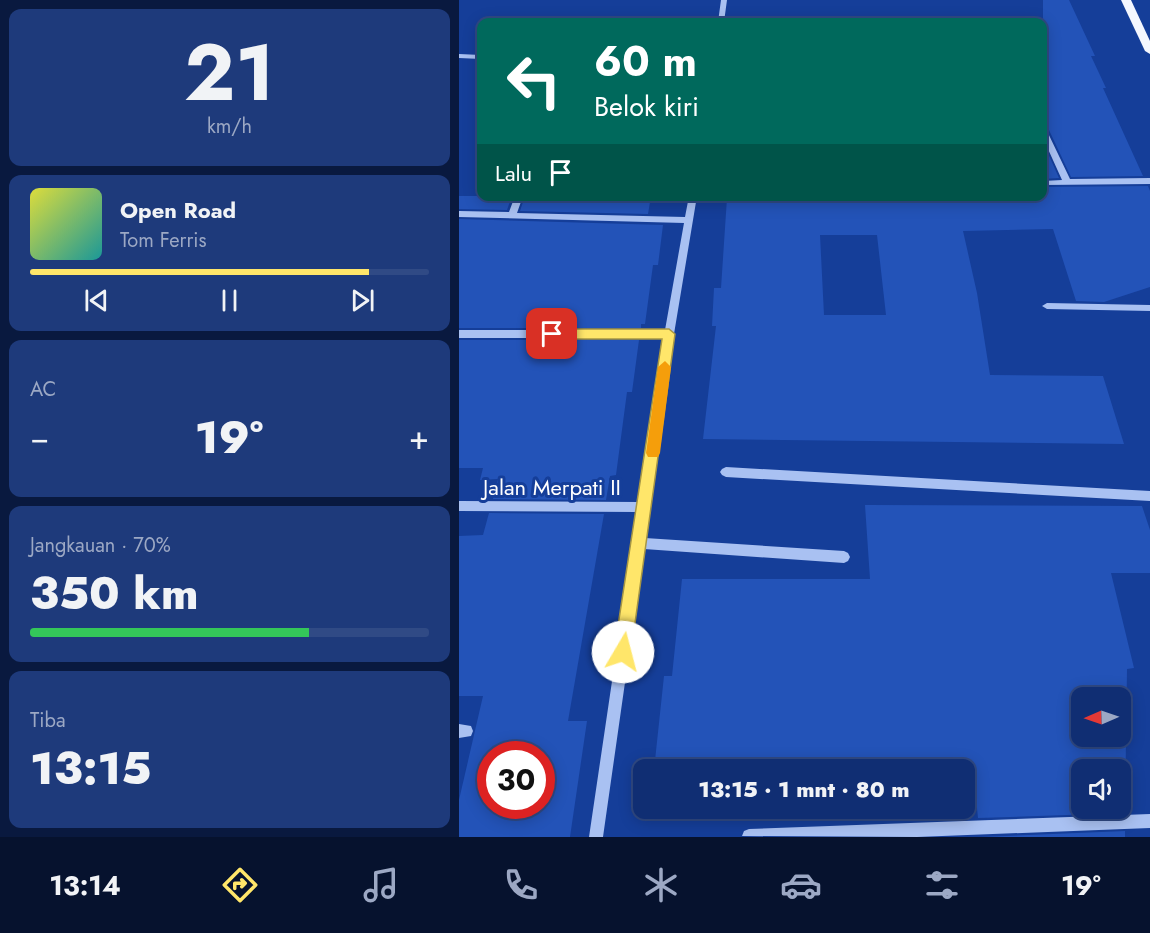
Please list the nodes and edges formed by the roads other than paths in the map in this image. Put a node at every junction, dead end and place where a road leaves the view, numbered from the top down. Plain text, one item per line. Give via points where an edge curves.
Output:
1 (724, 0) edge
2 (1126, 0) edge
3 (722, 18) edge
4 (1150, 51) edge
5 (459, 56) edge
6 (477, 57) edge
7 (1047, 140) edge
8 (1150, 181) edge
9 (1067, 182) junction
10 (1047, 183) edge
11 (517, 201) edge
12 (692, 201) edge
13 (459, 214) edge
14 (512, 214) junction
15 (689, 220) junction
16 (1047, 306) dead end
17 (1150, 308) edge
18 (459, 334) edge
19 (669, 334) junction
20 (726, 472) dead end
21 (1150, 496) edge
22 (459, 506) edge
23 (645, 507) junction
24 (639, 543) junction
25 (844, 557) dead end
26 (1150, 821) edge
27 (749, 836) edge
28 (596, 837) edge

1 - 3 street
2 - 4 main road
5 - 6 street
7 - 9 street
8 - 9 street
9 - 10 street
11 - 14 street
12 - 15 street
13 - 14 street
14 - 15 street
15 - 19 street
16 - 17 street
18 - 19 street
19 - 23 street
20 - 21 street
22 - 23 street, Jalan Merpati II
23 - 24 street
24 - 25 street
24 - 28 street
26 - 27 street

